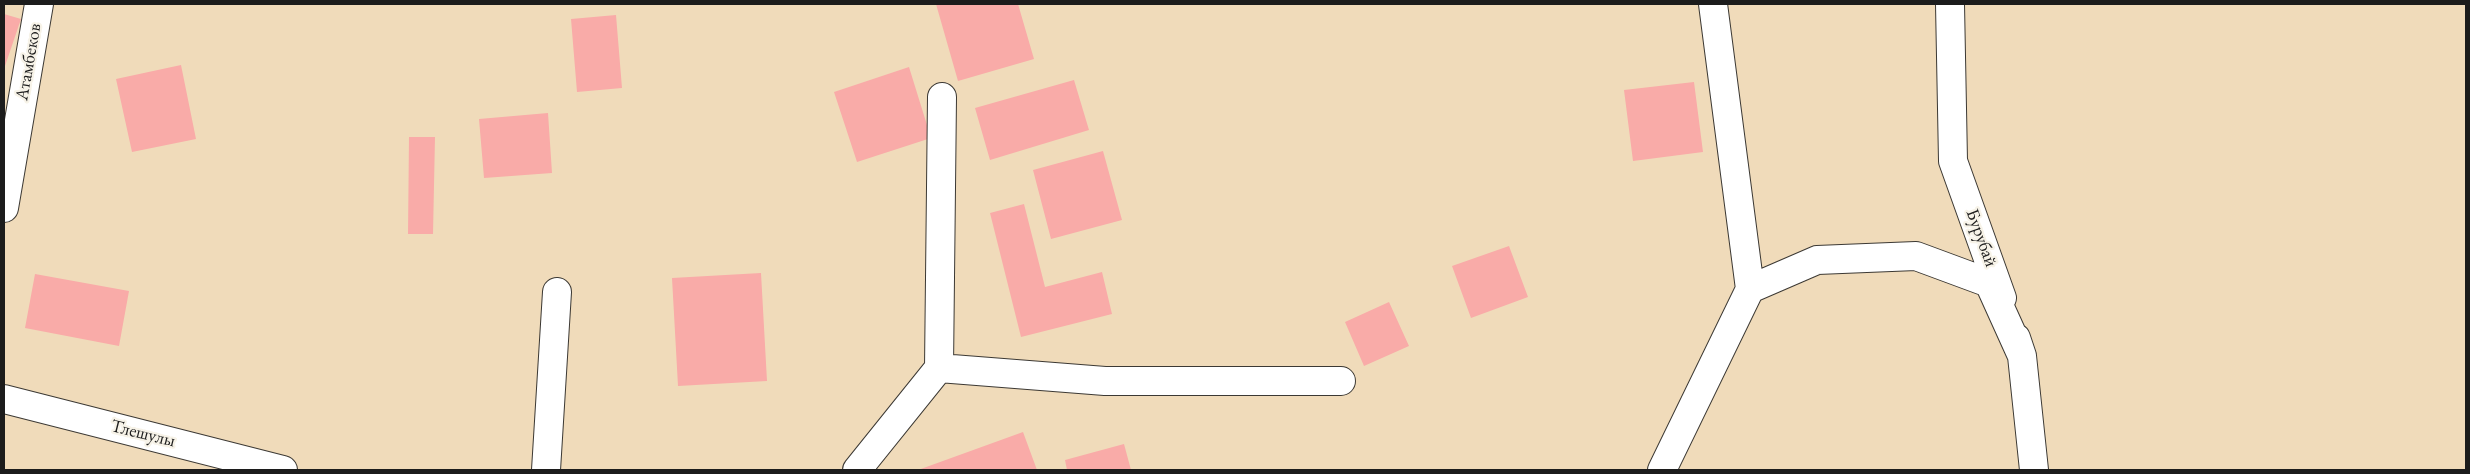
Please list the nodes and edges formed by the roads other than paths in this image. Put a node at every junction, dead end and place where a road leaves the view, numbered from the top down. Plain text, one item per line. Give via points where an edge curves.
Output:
1 (39, 4) edge
2 (1713, 4) edge
3 (1950, 4) edge
4 (942, 97) dead end
5 (4, 208) edge
6 (1750, 290) junction
7 (557, 292) dead end
8 (2022, 356) junction
9 (940, 368) junction
10 (1341, 381) dead end
11 (4, 398) edge
12 (270, 469) edge
13 (546, 470) edge
14 (857, 470) edge
15 (1662, 470) edge
16 (2034, 470) edge

1 - 5 street, Атамбеков
2 - 6 street
3 - 8 street, Бурубай via 1953,161
4 - 9 street
6 - 8 street via 1817,260 1916,256 1989,283
6 - 15 street
7 - 13 street
8 - 16 street, Бурубай
9 - 10 street via 1105,381
9 - 14 street
11 - 12 street, Тлешулы

